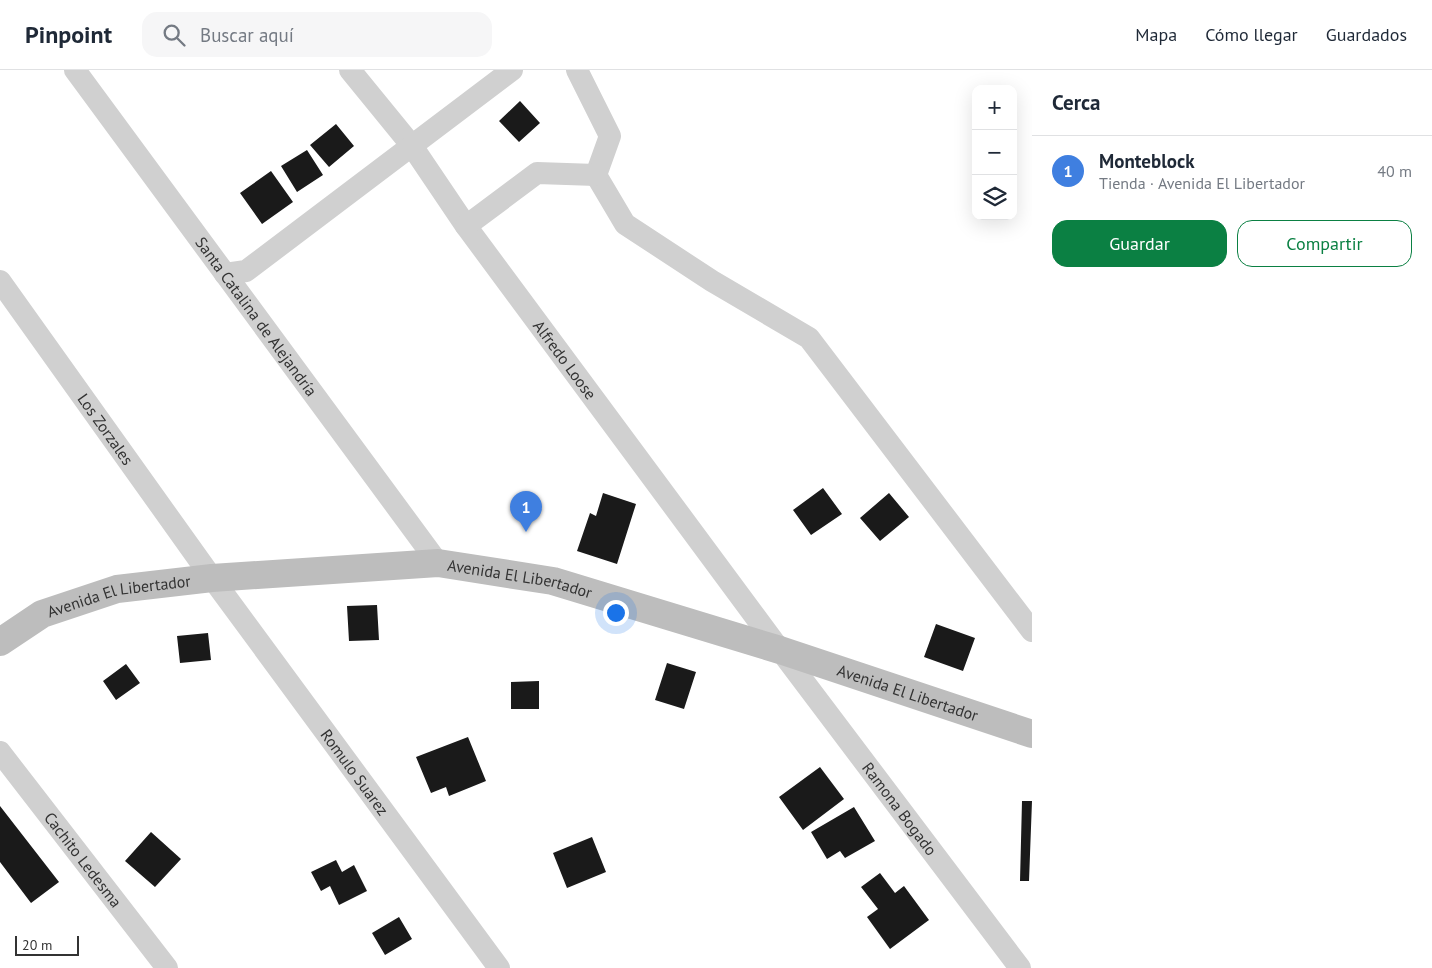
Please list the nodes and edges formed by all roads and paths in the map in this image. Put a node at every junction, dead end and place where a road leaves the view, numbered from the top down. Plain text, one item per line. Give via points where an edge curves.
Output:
1 (75, 70) edge
2 (350, 70) edge
3 (512, 70) edge
4 (577, 70) edge
5 (412, 146) junction
6 (596, 175) junction
7 (466, 226) junction
8 (225, 274) junction
9 (0, 281) edge
10 (438, 563) junction
11 (212, 578) junction
12 (1032, 631) edge
13 (0, 642) edge
14 (780, 650) junction
15 (1032, 734) edge
16 (0, 752) edge
17 (167, 968) edge
18 (499, 968) edge
19 (1020, 968) edge

1 - 8 street, Santa Catalina de Alejandría
2 - 5 street, Alfredo Loose
3 - 5 street
4 - 6 street via 610,136
5 - 7 street, Alfredo Loose
5 - 8 street via 246,271
6 - 7 street via 537,173
6 - 12 street via 625,224 712,281 809,338
7 - 14 street, Alfredo Loose
8 - 10 street, Santa Catalina de Alejandría
9 - 11 street, Los Zorzales
10 - 11 main road, Avenida El Libertador
10 - 14 main road, Avenida El Libertador via 553,581
11 - 13 main road, Avenida El Libertador via 117,589 42,614
11 - 18 street, Romulo Suarez
14 - 15 main road, Avenida El Libertador
14 - 19 street, Ramona Bogado
16 - 17 street, Cachito Ledesma

